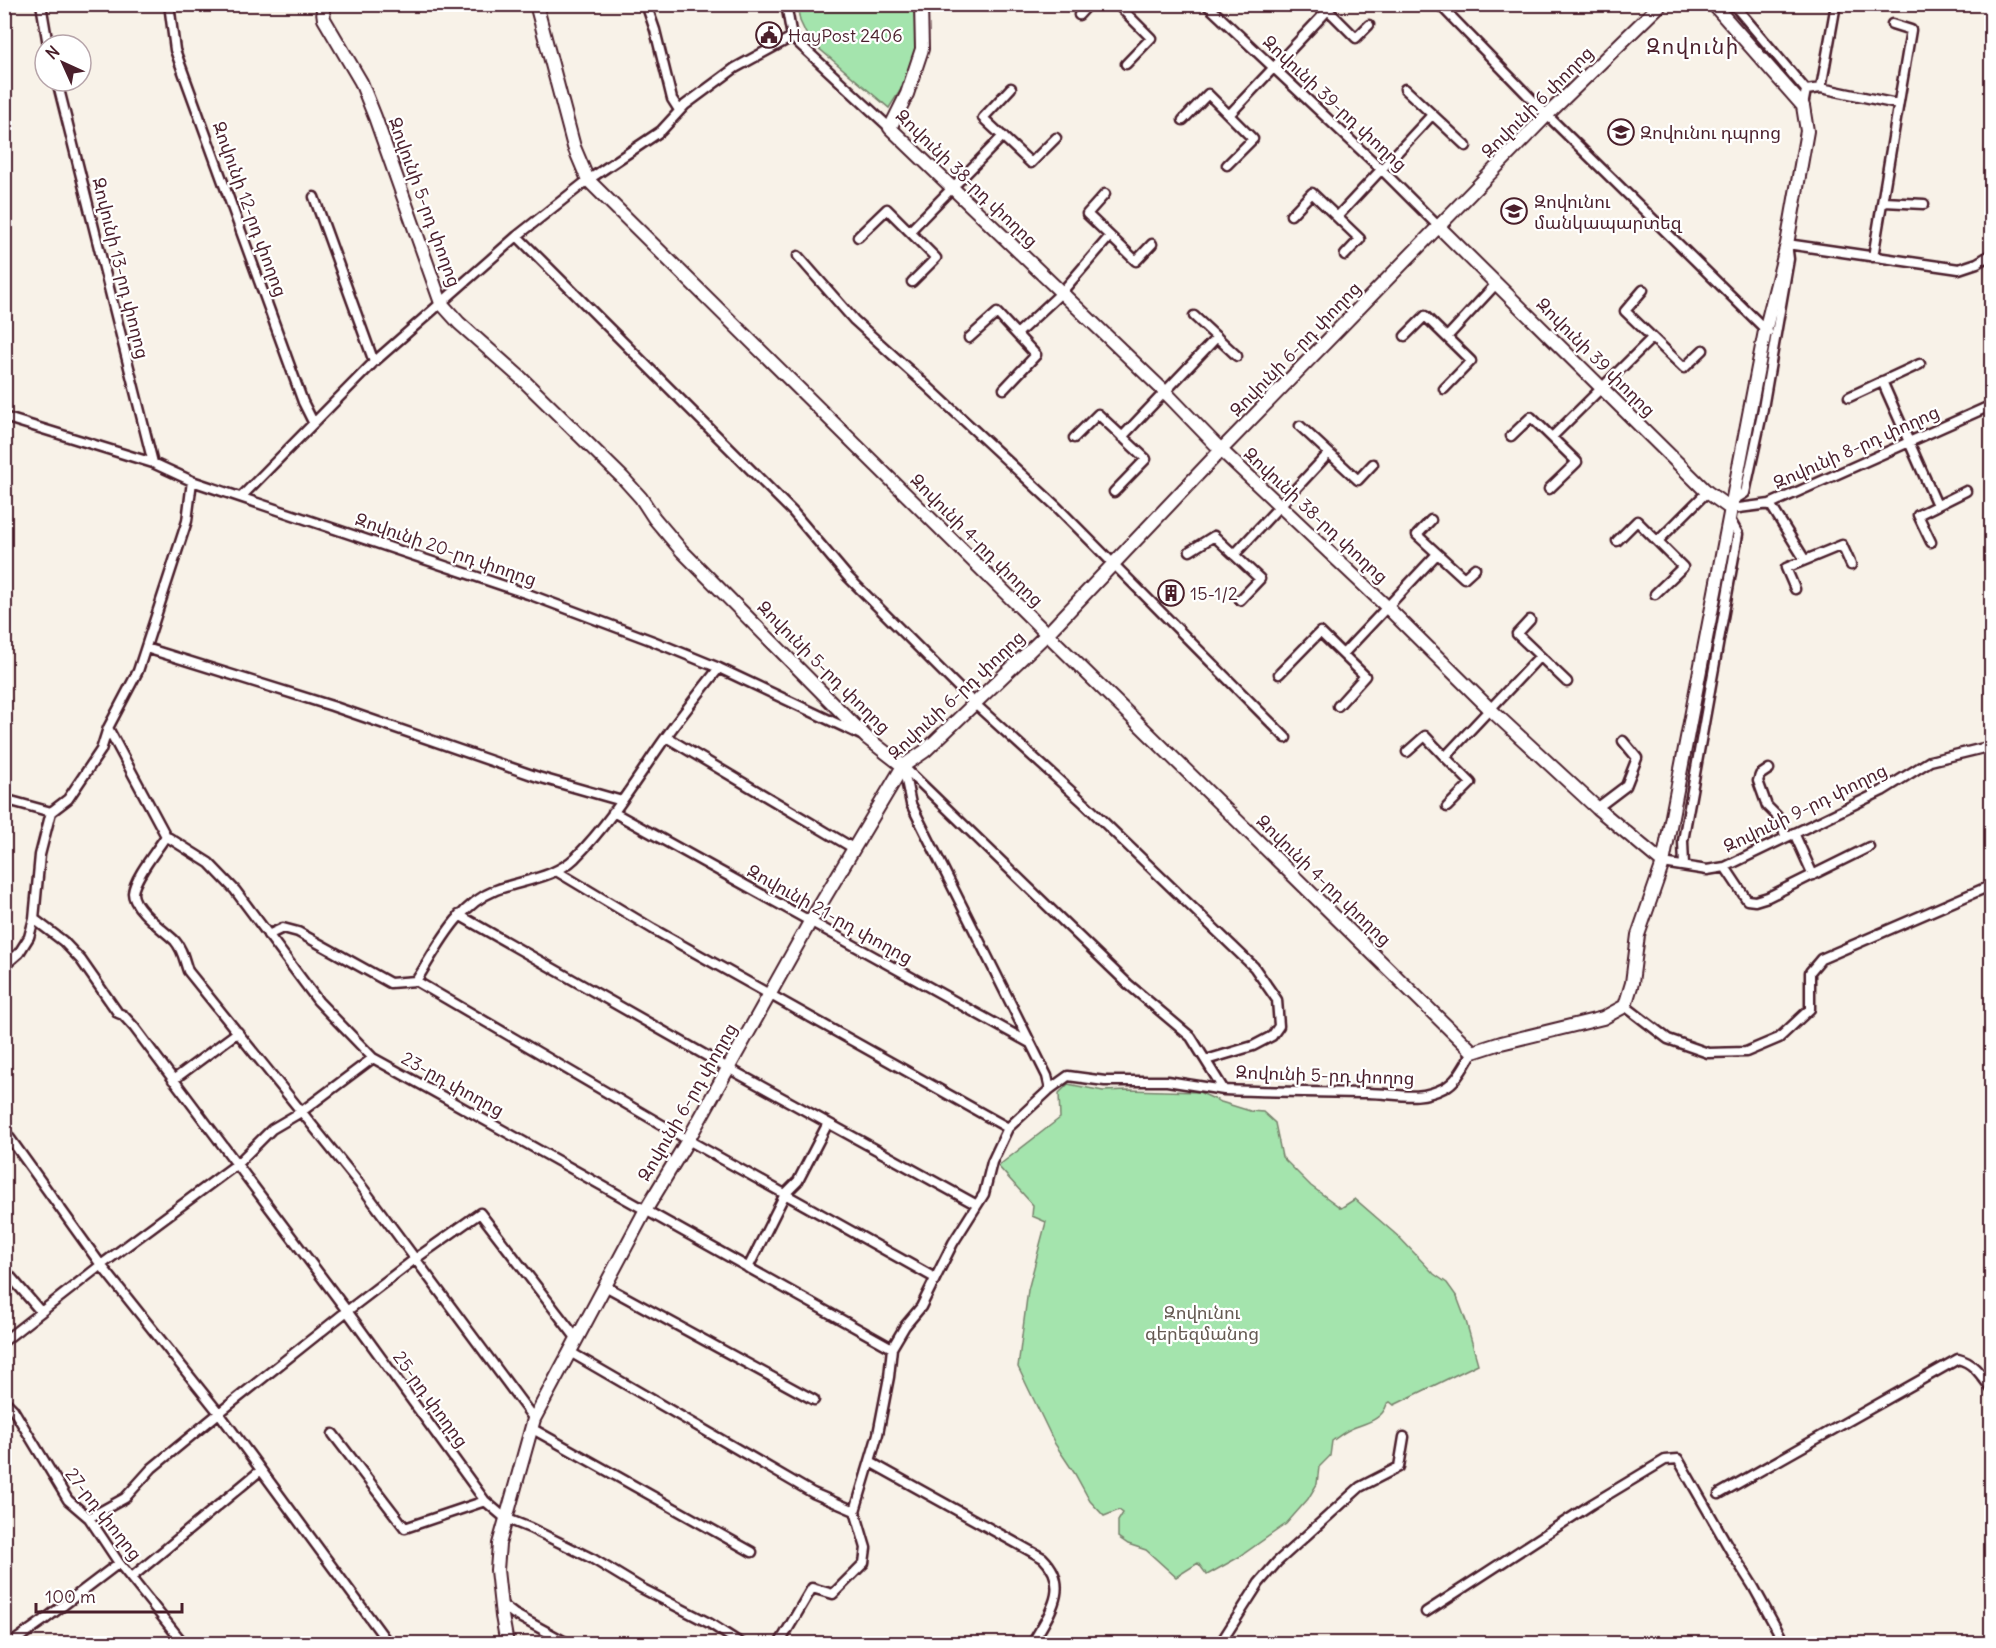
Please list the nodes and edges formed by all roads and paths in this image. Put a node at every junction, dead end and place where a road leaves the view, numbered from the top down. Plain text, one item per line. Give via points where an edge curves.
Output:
1 (41, 4) edge
2 (170, 4) edge
3 (322, 4) edge
4 (536, 4) edge
5 (646, 4) edge
6 (786, 4) edge
7 (921, 4) edge
8 (1089, 4) edge
9 (1118, 4) edge
10 (1133, 4) edge
11 (1206, 4) edge
12 (1439, 4) edge
13 (1661, 4) edge
14 (1713, 4) edge
15 (1732, 4) edge
16 (1836, 4) edge
17 (1325, 8) edge
18 (1125, 12) junction
19 (1078, 15) dead end
20 (1892, 24) dead end
21 (1369, 25) dead end
22 (46, 33) edge
23 (792, 37) junction
24 (1126, 64) dead end
25 (1275, 69) junction
26 (1011, 88) dead end
27 (1821, 88) junction
28 (1405, 89) dead end
29 (1806, 90) junction
30 (60, 93) edge
31 (1898, 104) junction
32 (1803, 106) junction
33 (679, 110) junction
34 (1229, 115) junction
35 (1432, 115) junction
36 (1547, 115) junction
37 (1183, 120) dead end
38 (890, 128) junction
39 (1003, 136) junction
40 (1056, 138) dead end
41 (1466, 146) dead end
42 (1227, 165) dead end
43 (1381, 169) junction
44 (588, 180) junction
45 (953, 188) junction
46 (1105, 194) dead end
47 (314, 197) dead end
48 (1884, 202) junction
49 (1924, 204) dead end
50 (1291, 215) dead end
51 (1337, 217) junction
52 (1439, 227) junction
53 (910, 231) junction
54 (517, 236) junction
55 (1110, 236) junction
56 (858, 237) dead end
57 (1152, 244) dead end
58 (1787, 244) junction
59 (1992, 254) edge
60 (1345, 255) dead end
61 (798, 256) dead end
62 (1873, 257) junction
63 (912, 282) dead end
64 (1496, 284) junction
65 (1643, 290) dead end
66 (1061, 293) junction
67 (441, 303) junction
68 (1194, 316) dead end
69 (1771, 333) junction
70 (1017, 334) junction
71 (1405, 336) dead end
72 (1447, 337) junction
73 (969, 338) dead end
74 (1217, 338) junction
75 (1652, 338) junction
76 (1703, 350) dead end
77 (1237, 356) dead end
78 (375, 362) junction
79 (1920, 364) dead end
80 (1882, 381) junction
81 (1601, 388) junction
82 (1004, 389) dead end
83 (1444, 389) dead end
84 (1165, 392) junction
85 (1849, 397) dead end
86 (1992, 405) edge
87 (4, 417) edge
88 (313, 422) junction
89 (1300, 426) dead end
90 (1511, 436) dead end
91 (1122, 437) junction
92 (1552, 437) junction
93 (1074, 438) dead end
94 (1909, 441) junction
95 (1221, 450) junction
96 (1329, 453) junction
97 (153, 463) junction
98 (1373, 464) dead end
99 (192, 480) junction
100 (1549, 489) dead end
101 (1966, 491) dead end
102 (1114, 492) dead end
103 (1707, 492) junction
104 (241, 497) junction
105 (1770, 504) junction
106 (1937, 505) junction
107 (1281, 506) junction
108 (1731, 510) junction
109 (1431, 520) dead end
110 (1617, 541) dead end
111 (1658, 542) junction
112 (1931, 542) dead end
113 (1190, 551) dead end
114 (1437, 554) junction
115 (1234, 555) junction
116 (1805, 560) junction
117 (1114, 563) junction
118 (1851, 566) dead end
119 (1475, 568) dead end
120 (1795, 589) dead end
121 (1655, 594) dead end
122 (1240, 600) dead end
123 (1386, 606) junction
124 (1530, 620) dead end
125 (1047, 634) junction
126 (146, 648) junction
127 (1343, 654) junction
128 (1540, 656) junction
129 (719, 668) junction
130 (1279, 674) dead end
131 (1567, 682) dead end
132 (975, 704) junction
133 (1338, 706) dead end
134 (1491, 710) junction
135 (108, 728) junction
136 (666, 737) junction
137 (867, 738) junction
138 (1286, 738) dead end
139 (1623, 741) dead end
140 (1992, 746) edge
141 (1407, 752) dead end
142 (1445, 757) junction
143 (903, 766) junction
144 (1769, 769) dead end
145 (4, 799) edge
146 (622, 801) junction
147 (1447, 807) dead end
148 (1597, 808) junction
149 (51, 812) junction
150 (613, 812) junction
151 (1790, 835) junction
152 (166, 836) junction
153 (1869, 847) dead end
154 (853, 848) junction
155 (1663, 863) junction
156 (1683, 866) junction
157 (1725, 867) junction
158 (558, 872) junction
159 (1813, 875) junction
160 (1992, 885) edge
161 (459, 915) junction
162 (34, 919) junction
163 (810, 922) junction
164 (268, 935) junction
165 (4, 966) edge
166 (416, 981) junction
167 (769, 995) junction
168 (1625, 1006) junction
169 (238, 1032) junction
170 (1030, 1043) junction
171 (1473, 1052) junction
172 (373, 1058) junction
173 (1206, 1060) junction
174 (728, 1068) junction
175 (173, 1080) junction
176 (1050, 1089) junction
177 (1224, 1090) junction
178 (301, 1112) junction
179 (828, 1123) junction
180 (1008, 1128) junction
181 (4, 1130) edge
182 (688, 1140) junction
183 (237, 1164) junction
184 (786, 1194) junction
185 (977, 1205) junction
186 (645, 1211) junction
187 (415, 1259) junction
188 (101, 1265) junction
189 (748, 1268) junction
190 (4, 1269) edge
191 (935, 1278) junction
192 (605, 1286) junction
193 (347, 1311) junction
194 (41, 1312) junction
195 (577, 1339) junction
196 (4, 1341) edge
197 (892, 1348) junction
198 (570, 1352) junction
199 (1992, 1390) edge
200 (4, 1400) edge
201 (814, 1400) dead end
202 (219, 1413) junction
203 (532, 1424) junction
204 (333, 1434) dead end
205 (1404, 1437) dead end
206 (870, 1462) junction
207 (261, 1470) junction
208 (1719, 1494) dead end
209 (485, 1501) junction
210 (855, 1511) junction
211 (89, 1518) junction
212 (505, 1518) junction
213 (752, 1552) dead end
214 (119, 1563) junction
215 (132, 1577) junction
216 (501, 1604) junction
217 (1426, 1612) dead end
218 (10, 1644) edge
219 (184, 1644) edge
220 (389, 1644) edge
221 (507, 1644) edge
222 (569, 1644) edge
223 (742, 1644) edge
224 (779, 1644) edge
225 (1032, 1644) edge
226 (1220, 1644) edge
227 (1785, 1644) edge

1 - 22 street
2 - 88 street, Զովունի 12-րդ փողոց via 175,50
3 - 67 street, Զովունի 5-րդ փողոց via 324,19 364,91
4 - 44 street, Զովունի 4-րդ փողոց via 574,147
5 - 33 street via 672,99
6 - 23 street
7 - 38 street via 922,49
8 - 19 street
9 - 18 street
10 - 18 street
11 - 25 street, Զովունի 39-րդ փողոց
12 - 36 street
13 - 36 street, Զովունի 6 փողոց
14 - 32 street
15 - 29 street
16 - 27 street
17 - 21 street via 1356,38
17 - 25 street
18 - 24 street via 1151,38
20 - 31 street via 1911,30
23 - 33 street via 735,68
23 - 38 street, Զովունի 38-րդ փողոց
25 - 34 street
25 - 43 street, Զովունի 39-րդ փողոց
26 - 39 street via 983,118
27 - 29 street
27 - 31 street
28 - 35 street
29 - 32 street
30 - 97 street, Զովունի 13-րդ փողոց
31 - 48 street
32 - 58 street via 1807,131
33 - 44 street via 661,131
34 - 37 street via 1208,94
34 - 42 street via 1253,139
35 - 41 street
35 - 43 street
36 - 52 street, Զովունի 6 փողոց
36 - 69 street
38 - 45 street, Զովունի 38-րդ փողոց
39 - 40 street via 1031,163
39 - 45 street
43 - 51 street
43 - 52 street, Զովունի 39-րդ փողոց
44 - 54 street
44 - 125 street, Զովունի 4-րդ փողոց
45 - 53 street
45 - 66 street, Զովունի 38-րդ փողոց
46 - 55 street via 1087,214
47 - 78 street
48 - 49 street
48 - 62 street
50 - 51 street via 1312,193
51 - 60 street via 1360,239
52 - 64 street, Զովունի 39 փողոց
52 - 95 street, Զովունի 6-րդ փողոց
53 - 56 street via 887,208
53 - 63 street via 936,258
54 - 67 street
54 - 132 street via 792,512 848,577
55 - 57 street via 1136,261
55 - 66 street
58 - 62 street
58 - 69 street
59 - 62 street via 1959,269
61 - 117 street via 854,320
64 - 72 street
64 - 81 street, Զովունի 39 փողոց
65 - 75 street via 1625,311
66 - 70 street
66 - 84 street, Զովունի 38-րդ փողոց
67 - 78 street
67 - 137 street, Զովունի 5-րդ փողոց via 623,478 682,551
68 - 74 street
69 - 108 street
70 - 73 street via 997,313
70 - 82 street via 1036,355
71 - 72 street via 1425,316
72 - 83 street via 1471,361
74 - 77 street
74 - 84 street
75 - 76 street via 1684,368
75 - 81 street
78 - 88 street
79 - 80 street
80 - 85 street
80 - 94 street
81 - 92 street
81 - 103 street, Զովունի 39 փողոց
84 - 91 street
84 - 95 street, Զովունի 38-րդ փողոց
86 - 94 street, Զովունի 8-րդ փողոց
87 - 97 street, Զովունի 20-րդ փողոց
88 - 104 street
89 - 96 street
90 - 92 street via 1531,417
91 - 93 street via 1098,414
91 - 102 street via 1146,459
92 - 100 street via 1576,462
94 - 105 street, Զովունի 8-րդ փողոց
94 - 106 street
95 - 107 street, Զովունի 38-րդ փողոց
95 - 117 street, Զովունի 6-րդ փողոց
96 - 98 street via 1358,480
96 - 107 street
97 - 99 street, Զովունի 20-րդ փողոց
99 - 104 street, Զովունի 20-րդ փողոց
99 - 126 street via 187,521
101 - 106 street
103 - 108 street, Զովունի 39 փողոց
103 - 111 street
104 - 129 street, Զովունի 20-րդ փողոց via 528,594
105 - 108 street, Զովունի 8-րդ փողոց
105 - 116 street
106 - 112 street via 1918,515
107 - 115 street
107 - 123 street, Զովունի 38-րդ փողոց
108 - 155 street
108 - 156 street via 1738,534 1683,841
109 - 114 street via 1417,535
110 - 111 street via 1637,521
111 - 121 street via 1683,567
113 - 115 street via 1214,536
114 - 119 street via 1464,578
114 - 123 street
115 - 122 street via 1260,579
116 - 118 street via 1842,545
116 - 120 street via 1786,568
117 - 125 street, Զովունի 6-րդ փողոց
117 - 138 street
123 - 127 street
123 - 134 street, Զովունի 38-րդ փողոց
124 - 128 street via 1517,634
125 - 132 street, Զովունի 6-րդ փողոց
125 - 171 street, Զովունի 4-րդ փողոց
126 - 135 street
126 - 146 street
127 - 130 street via 1320,632
127 - 133 street via 1365,676
128 - 131 street
128 - 134 street
129 - 136 street
129 - 137 street, Զովունի 20-րդ փողոց
132 - 143 street, Զովունի 6-րդ փողոց
132 - 173 street via 1229,942 1273,993 1279,1026 1272,1036
134 - 142 street
134 - 148 street, Զովունի 38-րդ փողոց
135 - 149 street via 101,750 68,799
135 - 152 street, 23-րդ փողոց
136 - 146 street
136 - 154 street
137 - 143 street, Զովունի 5-րդ փողոց
139 - 148 street via 1637,758 1626,786
140 - 151 street, Զովունի 9-րդ փողոց via 1930,761 1882,791
141 - 142 street via 1425,736
142 - 147 street via 1471,783
143 - 154 street, Զովունի 6-րդ փողոց
143 - 170 street via 911,804
143 - 173 street, Զովունի 5-րդ փողոց via 1128,984 1191,1037
144 - 151 street via 1758,781 1767,806
145 - 149 street
146 - 150 street
148 - 155 street, Զովունի 38-րդ փողոց
149 - 162 street via 40,855
150 - 158 street via 575,858
150 - 163 street, Զովունի 21-րդ փողոց
151 - 157 street, Զովունի 9-րդ փողոց
151 - 159 street
152 - 164 street, 23-րդ փողոց via 209,863
152 - 169 street via 138,879 133,892 135,900 176,942 188,970
153 - 159 street
154 - 163 street, Զովունի 6-րդ փողոց
155 - 156 street, Զովունի 9-րդ փողոց
155 - 168 street via 1638,934
156 - 157 street, Զովունի 9-րդ փողոց via 1707,870
157 - 159 street via 1747,900 1755,901
158 - 161 street via 494,891
158 - 167 street
160 - 168 street via 1821,959 1809,972 1810,1009 1779,1038 1746,1052 1708,1053 1668,1039
161 - 166 street
161 - 174 street
162 - 165 street via 19,953
162 - 175 street, 25-րդ փողոց via 63,940 81,960
163 - 167 street, Զովունի 6-րդ փողոց
163 - 170 street, Զովունի 21-րդ փողոց
164 - 166 street via 283,928 298,932 390,983
164 - 172 street, 23-րդ փողոց via 318,1001
166 - 182 street
167 - 174 street, Զովունի 6-րդ փողոց
167 - 180 street
168 - 171 street via 1603,1018
169 - 175 street
169 - 178 street
170 - 176 street
171 - 177 street, Զովունի 5-րդ փողոց via 1446,1087 1420,1097
172 - 178 street
172 - 186 street, 23-րդ փողոց
173 - 177 street, Զովունի 5-րդ փողոց
174 - 179 street
174 - 182 street, Զովունի 6-րդ փողոց
175 - 183 street, 25-րդ փողոց
176 - 177 street via 1068,1076 1105,1081 1167,1081
176 - 180 street
178 - 183 street via 272,1129
178 - 187 street
179 - 184 street via 798,1180
179 - 185 street
180 - 185 street
181 - 188 street
182 - 184 street
182 - 186 street, Զովունի 6-րդ փողոց
183 - 188 street
183 - 193 street, 25-րդ փողոց
184 - 189 street
184 - 191 street
185 - 191 street
186 - 189 street, 23-րդ փողոց
186 - 192 street, Զովունի 6-րդ փողոց
187 - 193 street
187 - 195 street via 480,1213
187 - 203 street
188 - 194 street
188 - 202 street
189 - 197 street, 23-րդ փողոց
190 - 194 street
191 - 197 street via 921,1307
192 - 195 street, Զովունի 6-րդ փողոց
192 - 201 street
193 - 202 street
193 - 209 street, 25-րդ փողոց
194 - 196 street
195 - 198 street, Զովունի 6-րդ փողոց
197 - 206 street via 883,1411
198 - 203 street, Զովունի 6-րդ փողոց
198 - 210 street via 813,1493
199 - 208 street via 1974,1366 1958,1359
200 - 211 street, 27-րդ փողոց via 68,1500
202 - 207 street
202 - 211 street via 152,1468 125,1498
203 - 212 street, Զովունի 6-րդ փողոց
203 - 213 street
204 - 209 street via 405,1528
205 - 226 street via 1399,1467 1360,1487 1277,1562
206 - 210 street
206 - 225 street via 1043,1558 1052,1567 1056,1593
207 - 215 street
207 - 220 street
209 - 212 street, 25-րդ փողոց
210 - 224 street via 866,1548 864,1563 833,1594 812,1588
211 - 214 street, 27-րդ փողոց
212 - 216 street, Զովունի 6-րդ փողոց via 497,1570
212 - 223 street, 25-րդ փողոց via 593,1559
214 - 215 street, 27-րդ փողոց
214 - 218 street
215 - 219 street, 27-րդ փողոց
216 - 221 street, Զովունի 6-րդ փողոց
216 - 222 street
217 - 227 street via 1610,1493 1665,1460 1678,1459

